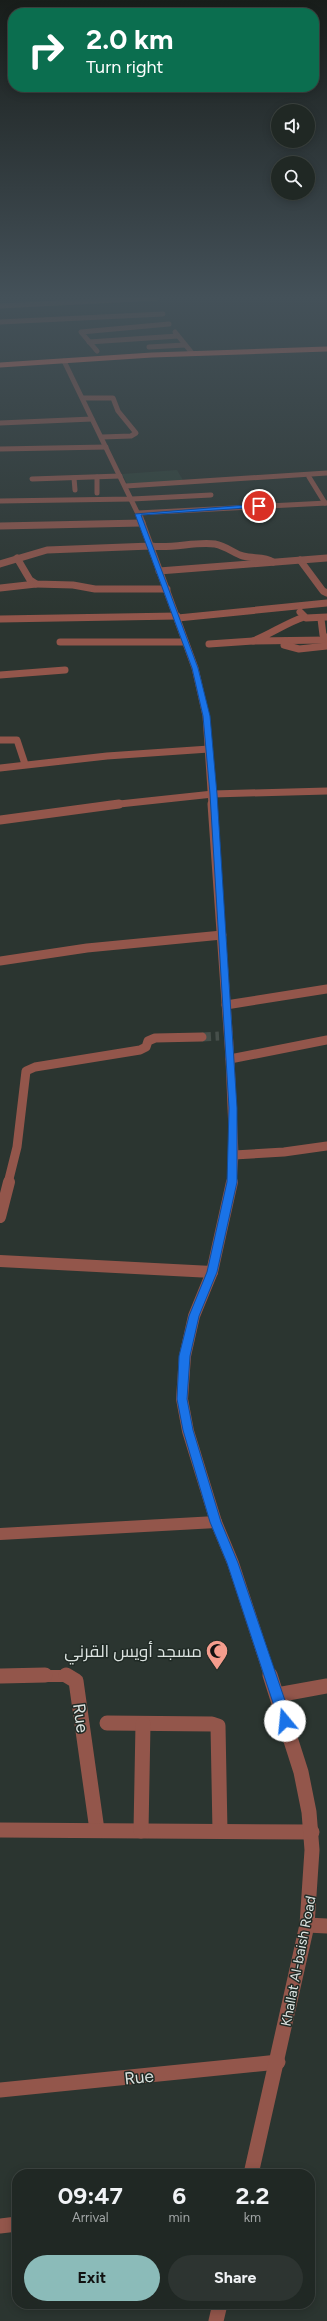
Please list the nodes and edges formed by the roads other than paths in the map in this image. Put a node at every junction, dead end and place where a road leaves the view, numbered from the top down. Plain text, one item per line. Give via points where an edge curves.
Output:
1 (85, 403) edge
2 (115, 403) edge
3 (92, 419) junction
4 (0, 423) edge
5 (102, 437) junction
6 (106, 447) junction
7 (0, 449) edge
8 (184, 473) dead end
9 (327, 473) edge
10 (120, 476) junction
11 (97, 477) junction
12 (309, 477) dead end
13 (74, 478) junction
14 (32, 479) dead end
15 (191, 482) junction
16 (126, 486) junction
17 (75, 490) dead end
18 (97, 493) dead end
19 (211, 495) dead end
20 (132, 499) junction
21 (0, 501) edge
22 (326, 503) edge
23 (140, 518) junction
24 (0, 526) edge
25 (151, 546) junction
26 (17, 558) junction
27 (327, 558) edge
28 (300, 560) junction
29 (273, 562) junction
30 (0, 564) edge
31 (159, 571) junction
32 (36, 584) junction
33 (0, 588) edge
34 (167, 589) junction
35 (327, 593) edge
36 (327, 603) edge
37 (297, 606) junction
38 (177, 617) junction
39 (304, 617) junction
40 (324, 618) edge
41 (0, 619) edge
42 (281, 628) junction
43 (327, 639) edge
44 (253, 641) junction
45 (285, 641) junction
46 (60, 642) dead end
47 (185, 642) junction
48 (209, 644) dead end
49 (327, 646) edge
50 (65, 670) dead end
51 (0, 675) edge
52 (19, 735) dead end
53 (0, 736) edge
54 (0, 740) edge
55 (209, 749) junction
56 (25, 764) junction
57 (0, 768) edge
58 (327, 791) edge
59 (213, 794) junction
60 (0, 820) edge
61 (222, 935) junction
62 (0, 961) edge
63 (327, 990) edge
64 (226, 1005) junction
65 (202, 1037) tunnel mouth
66 (327, 1040) edge
67 (230, 1059) junction
68 (327, 1146) edge
69 (234, 1155) junction
70 (0, 1217) edge
71 (0, 1261) edge
72 (212, 1272) junction
73 (216, 1522) junction
74 (0, 1534) edge
75 (1, 1676) dead end
76 (327, 1686) edge
77 (277, 1695) junction
78 (107, 1723) dead end
79 (143, 1724) junction
80 (0, 1830) edge
81 (97, 1830) junction
82 (140, 1831) junction
83 (220, 1831) junction
84 (312, 1832) junction
85 (307, 1925) junction
86 (327, 1926) edge
87 (278, 2062) junction
88 (0, 2090) edge
89 (252, 2169) edge
90 (12, 2225) edge
91 (0, 2226) edge
92 (219, 2309) edge
93 (216, 2321) edge

1 - 3 street, Khallat Al-baish Road
2 - 5 street via 118,411 136,433 132,436
3 - 4 street
3 - 5 street, Khallat Al-baish Road
5 - 6 street, Khallat Al-baish Road
6 - 7 street
6 - 10 street, Khallat Al-baish Road
8 - 15 street
9 - 15 street
10 - 11 street
10 - 16 street, Khallat Al-baish Road
11 - 13 street
11 - 18 street
12 - 22 street
13 - 14 street
13 - 17 street
15 - 16 street
16 - 20 street, Khallat Al-baish Road
19 - 20 street
20 - 21 street
20 - 23 street, Khallat Al-baish Road
22 - 23 street
23 - 24 street
23 - 25 street, Khallat Al-baish Road
25 - 26 street via 47,550
25 - 29 street via 165,548 215,544 232,549 242,556 267,558
25 - 31 street, Khallat Al-baish Road
26 - 30 street
26 - 32 street via 30,580
27 - 28 street
28 - 29 street
28 - 35 street via 323,592
29 - 31 street
31 - 34 street, Khallat Al-baish Road
32 - 33 street
32 - 34 street via 91,589
34 - 38 street, Khallat Al-baish Road
36 - 37 street
37 - 38 street
37 - 39 street
38 - 41 street
38 - 47 street, Khallat Al-baish Road
39 - 40 street
39 - 42 street
40 - 43 street via 323,635
42 - 44 street
42 - 45 street
43 - 45 street
44 - 45 street
44 - 48 street
45 - 49 street via 286,646 295,649
46 - 47 street
47 - 55 street, Khallat Al-baish Road via 195,668 206,716
50 - 51 street
52 - 53 street
54 - 56 street via 17,740
55 - 56 street
55 - 59 street, Khallat Al-baish Road
56 - 57 street
58 - 59 street
59 - 60 street via 56,811
59 - 61 street, Khallat Al-baish Road
61 - 62 street via 87,948
61 - 64 street, Khallat Al-baish Road
63 - 64 street
64 - 67 street, Khallat Al-baish Road via 224,1036
65 - 70 street via 155,1038 148,1041 146,1047 140,1050 35,1067 26,1071 17,1147
66 - 67 street
67 - 69 street, Khallat Al-baish Road
68 - 69 street
69 - 72 street, Khallat Al-baish Road via 227,1209
71 - 72 street
72 - 73 street, Khallat Al-baish Road via 194,1316 185,1356 182,1399 188,1430
73 - 74 street
73 - 77 street, Khallat Al-baish Road via 233,1563
75 - 81 street, Rue via 65,1675 76,1681
76 - 77 street
77 - 84 street, Khallat Al-baish Road via 302,1772
78 - 79 street, Rue
79 - 82 street
79 - 83 street, Rue via 218,1726
80 - 81 street
81 - 82 street
82 - 83 street
83 - 84 street
84 - 85 street, Khallat Al-baish Road
85 - 86 street
85 - 87 street, Khallat Al-baish Road
87 - 88 street, Rue
87 - 89 street, Khallat Al-baish Road
90 - 91 street
92 - 93 street

